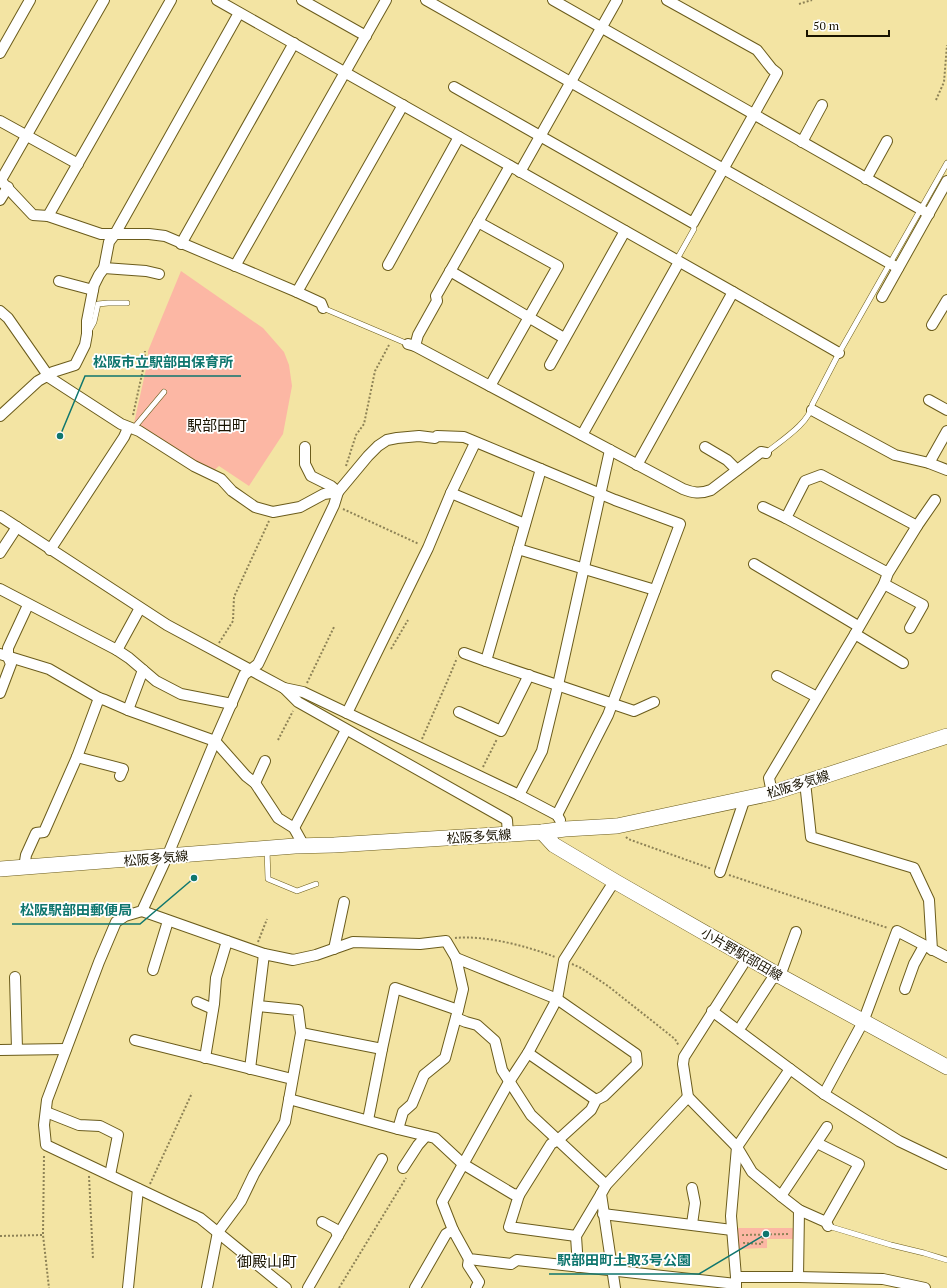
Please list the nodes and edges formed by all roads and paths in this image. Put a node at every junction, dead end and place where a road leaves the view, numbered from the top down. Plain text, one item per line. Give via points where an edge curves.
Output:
1 (30, 0) edge
2 (104, 0) edge
3 (171, 0) edge
4 (217, 0) edge
5 (302, 0) edge
6 (386, 0) edge
7 (426, 0) edge
8 (553, 0) edge
9 (617, 0) edge
10 (667, 0) edge
11 (812, 0) edge
12 (799, 4) dead end
13 (239, 13) junction
14 (602, 28) junction
15 (366, 36) junction
16 (294, 43) junction
17 (947, 45) edge
18 (0, 53) edge
19 (345, 73) junction
20 (570, 82) junction
21 (454, 87) dead end
22 (936, 100) dead end
23 (403, 105) junction
24 (822, 105) dead end
25 (754, 115) junction
26 (0, 121) edge
27 (26, 135) junction
28 (541, 136) junction
29 (459, 137) junction
30 (887, 141) dead end
31 (802, 142) junction
32 (947, 163) edge
33 (78, 164) junction
34 (510, 166) junction
35 (724, 169) junction
36 (520, 172) junction
37 (866, 179) junction
38 (947, 181) edge
39 (3, 182) edge
40 (0, 200) edge
41 (925, 212) junction
42 (48, 216) junction
43 (478, 222) junction
44 (693, 223) junction
45 (625, 231) junction
46 (115, 234) junction
47 (181, 244) junction
48 (678, 262) junction
49 (388, 265) dead end
50 (894, 265) junction
51 (235, 266) junction
52 (104, 268) junction
53 (450, 271) junction
54 (159, 274) dead end
55 (60, 281) dead end
56 (93, 290) junction
57 (297, 292) junction
58 (733, 292) junction
59 (882, 297) dead end
60 (947, 300) edge
61 (127, 303) dead end
62 (323, 308) joint
63 (0, 311) edge
64 (529, 317) junction
65 (932, 325) dead end
66 (87, 334) junction
67 (394, 338) junction
68 (564, 338) junction
69 (411, 345) junction
70 (145, 351) dead end
71 (839, 353) junction
72 (550, 364) dead end
73 (46, 376) junction
74 (490, 386) junction
75 (164, 392) dead end
76 (929, 400) dead end
77 (812, 410) junction
78 (947, 410) edge
79 (0, 416) edge
80 (131, 428) junction
81 (947, 430) edge
82 (582, 435) junction
83 (475, 442) junction
84 (705, 446) dead end
85 (305, 447) dead end
86 (610, 450) junction
87 (766, 453) joint
88 (929, 463) junction
89 (637, 465) junction
90 (541, 469) junction
91 (737, 470) junction
92 (947, 470) edge
93 (340, 489) junction
94 (451, 493) junction
95 (601, 493) junction
96 (935, 500) dead end
97 (334, 505) junction
98 (763, 507) dead end
99 (273, 512) junction
100 (0, 516) edge
101 (786, 518) junction
102 (525, 524) junction
103 (918, 526) junction
104 (16, 527) junction
105 (428, 548) junction
106 (518, 549) junction
107 (50, 550) junction
108 (0, 553) edge
109 (754, 564) dead end
110 (584, 569) junction
111 (888, 573) junction
112 (884, 584) junction
113 (0, 589) edge
114 (655, 590) junction
115 (28, 605) junction
116 (140, 608) junction
117 (910, 628) dead end
118 (857, 630) junction
119 (117, 650) junction
120 (214, 651) junction
121 (460, 655) joint
122 (4, 656) edge
123 (486, 661) junction
124 (904, 663) dead end
125 (143, 670) junction
126 (252, 670) junction
127 (529, 675) junction
128 (777, 676) dead end
129 (558, 685) junction
130 (284, 688) junction
131 (0, 693) edge
132 (817, 697) junction
133 (99, 698) junction
134 (654, 702) dead end
135 (232, 704) junction
136 (612, 704) junction
137 (128, 710) junction
138 (458, 712) dead end
139 (347, 713) junction
140 (368, 723) junction
141 (346, 730) junction
142 (501, 731) junction
143 (947, 736) edge
144 (360, 738) junction
145 (215, 741) junction
146 (418, 747) junction
147 (77, 757) junction
148 (265, 760) dead end
149 (120, 776) dead end
150 (478, 776) junction
151 (805, 782) junction
152 (255, 783) junction
153 (772, 793) junction
154 (519, 795) junction
155 (745, 798) junction
156 (557, 815) junction
157 (617, 826) junction
158 (294, 828) junction
159 (565, 829) junction
160 (542, 832) junction
161 (508, 835) junction
162 (304, 846) junction
163 (266, 849) junction
164 (167, 857) junction
165 (24, 868) junction
166 (0, 869) edge
167 (720, 872) junction
168 (616, 882) junction
169 (316, 884) dead end
170 (344, 902) dead end
171 (142, 911) junction
172 (267, 919) dead end
173 (168, 921) junction
174 (897, 931) junction
175 (796, 932) dead end
176 (226, 941) junction
177 (446, 941) junction
178 (334, 948) junction
179 (928, 948) junction
180 (259, 952) junction
181 (456, 958) junction
182 (748, 958) junction
183 (947, 958) edge
184 (564, 960) junction
185 (153, 970) dead end
186 (780, 976) junction
187 (15, 977) dead end
188 (905, 989) dead end
189 (557, 999) junction
190 (197, 1002) dead end
191 (258, 1006) junction
192 (214, 1009) junction
193 (712, 1011) junction
194 (457, 1014) junction
195 (863, 1022) junction
196 (742, 1025) dead end
197 (301, 1033) junction
198 (135, 1040) dead end
199 (17, 1049) junction
200 (66, 1049) junction
201 (382, 1049) junction
202 (0, 1050) edge
203 (528, 1053) junction
204 (684, 1057) junction
205 (205, 1058) junction
206 (947, 1067) edge
207 (250, 1069) junction
208 (790, 1069) junction
209 (292, 1079) junction
210 (509, 1082) junction
211 (192, 1093) dead end
212 (824, 1094) junction
213 (688, 1097) junction
214 (289, 1099) junction
215 (596, 1100) junction
216 (46, 1112) junction
217 (368, 1120) junction
218 (827, 1127) dead end
219 (398, 1129) junction
220 (426, 1136) junction
221 (558, 1140) junction
222 (817, 1143) junction
223 (46, 1145) junction
224 (737, 1147) junction
225 (382, 1159) dead end
226 (463, 1164) junction
227 (947, 1164) edge
228 (89, 1165) junction
229 (404, 1173) joint
230 (110, 1175) junction
231 (692, 1188) dead end
232 (604, 1189) junction
233 (142, 1190) junction
234 (519, 1195) junction
235 (781, 1196) junction
236 (799, 1210) junction
237 (603, 1214) junction
238 (322, 1222) dead end
239 (692, 1224) junction
240 (827, 1224) junction
241 (453, 1230) junction
242 (732, 1230) junction
243 (218, 1232) junction
244 (799, 1234) junction
245 (43, 1235) junction
246 (763, 1235) junction
247 (0, 1236) edge
248 (338, 1236) junction
249 (576, 1236) junction
250 (93, 1259) dead end
251 (469, 1259) junction
252 (947, 1260) edge
253 (578, 1267) junction
254 (612, 1270) junction
255 (798, 1277) junction
256 (736, 1283) edge
257 (49, 1288) edge
258 (128, 1288) edge
259 (207, 1288) edge
260 (286, 1288) edge
261 (308, 1288) edge
262 (339, 1288) edge
263 (415, 1288) edge
264 (476, 1288) edge
265 (615, 1288) edge
266 (925, 1288) edge

1 - 18 street
2 - 27 street
3 - 33 street
4 - 13 street
5 - 15 street
6 - 15 street
7 - 20 street
8 - 14 street
9 - 14 street
10 - 25 street via 758,50 777,74
11 - 12 path
13 - 16 street
13 - 46 street
14 - 20 street
14 - 25 street
15 - 19 street
16 - 19 street
16 - 47 street
17 - 22 path via 944,82
19 - 23 street
19 - 51 street
20 - 28 street
20 - 35 street
21 - 28 street
23 - 29 street
23 - 57 street
24 - 31 street
25 - 31 street
25 - 35 street
26 - 27 street
27 - 33 street
27 - 39 street
28 - 36 street
28 - 44 street
29 - 34 street
29 - 49 street
30 - 37 street
31 - 37 street
32 - 41 lane
33 - 42 street
34 - 36 street
34 - 43 street
35 - 44 street
35 - 50 street
36 - 45 street
37 - 41 street
38 - 41 street
39 - 40 street
39 - 42 street via 33,215
41 - 50 street
42 - 46 street via 93,232
43 - 53 street
43 - 64 street via 558,266
44 - 48 lane via 694,229
45 - 48 street
45 - 68 street
46 - 47 street via 158,235
46 - 52 street via 109,242
47 - 51 street
48 - 58 street
48 - 82 street
50 - 59 street
50 - 71 lane
51 - 57 street
52 - 54 street
52 - 56 street
53 - 64 street
53 - 69 street via 436,296 437,301
55 - 56 street
56 - 66 street
57 - 62 street via 321,303
58 - 71 street
58 - 89 street
60 - 65 street
61 - 66 lane via 98,304 94,322
62 - 67 lane
63 - 73 street via 12,324
64 - 68 street
64 - 74 street
66 - 73 street via 85,345 75,365
67 - 69 lane
67 - 93 path via 375,371 364,424 356,435
68 - 72 street
69 - 74 street
70 - 80 path
71 - 77 lane via 812,405
73 - 79 street
73 - 80 street
74 - 82 street
75 - 80 lane
76 - 78 street
77 - 87 lane via 798,428
77 - 88 street via 895,455
80 - 99 street via 220,480 255,507
80 - 107 street
81 - 88 street
82 - 86 street
83 - 90 street
83 - 93 street via 464,437 438,436 409,436 387,440 368,456
83 - 94 street
84 - 91 street
85 - 93 street via 305,464 311,476
86 - 89 street
86 - 95 street
87 - 91 street via 761,452
88 - 92 street
89 - 91 street via 694,494 711,490
90 - 95 street
90 - 102 street
93 - 97 street
93 - 99 street via 324,494 300,507
94 - 102 street
94 - 105 street
95 - 110 street
95 - 114 street via 680,524
96 - 103 street
97 - 105 path
97 - 126 street via 258,664
98 - 101 street
99 - 120 path via 234,597 233,621
100 - 104 street
101 - 103 street via 805,481 821,475
101 - 111 street
102 - 106 street
103 - 111 street
104 - 107 street
104 - 108 street
105 - 139 street
106 - 110 street
106 - 123 street
107 - 116 street
109 - 118 street
110 - 114 street
110 - 129 street
111 - 112 street
112 - 117 street via 923,605
112 - 118 street
113 - 115 street
114 - 136 street
115 - 119 street
115 - 122 street
116 - 119 street
116 - 120 street
118 - 124 street
118 - 132 street
119 - 125 street
120 - 126 street
121 - 123 street
121 - 146 path
122 - 131 street via 11,664
122 - 133 street via 49,669
123 - 127 street
125 - 135 street via 156,681 181,694
125 - 137 street
126 - 130 street
126 - 135 street via 244,676
127 - 129 street
127 - 142 street
128 - 132 street
129 - 136 street
129 - 154 street via 542,751
130 - 139 street via 303,692
130 - 141 street via 298,702
132 - 153 street via 769,778
133 - 137 street
133 - 147 street
134 - 136 street via 634,711
135 - 145 street
136 - 156 street
137 - 145 street
138 - 142 street
139 - 140 street
140 - 144 street
140 - 146 street
141 - 144 street
141 - 158 street
142 - 150 path
143 - 151 main road, 松阪多気線
144 - 161 street via 507,820
145 - 152 street
145 - 164 street
146 - 150 street
147 - 149 street via 123,769
147 - 165 street via 44,832 36,833 26,855
148 - 152 street
150 - 154 street
151 - 153 main road, 松阪多気線
151 - 179 street via 811,837 914,868 929,900
152 - 158 street via 278,818
153 - 155 main road, 松阪多気線
154 - 156 street
155 - 157 main road, 松阪多気線
155 - 167 street
156 - 159 street
157 - 159 main road, 松阪多気線
157 - 167 path via 628,839
158 - 162 street
159 - 160 main road, 松阪多気線
160 - 161 main road, 松阪多気線
160 - 168 main road, 小片野駅部田線 via 554,846
161 - 162 main road, 松阪多気線
162 - 163 main road, 松阪多気線
163 - 164 main road, 松阪多気線
163 - 169 lane via 268,879 297,891
164 - 165 main road, 松阪多気線
164 - 171 street
165 - 166 main road, 松阪多気線
167 - 174 path
168 - 182 main road, 小片野駅部田線
168 - 184 street
170 - 178 street
171 - 173 street
171 - 200 street via 125,916 116,922
172 - 180 path
173 - 176 street
173 - 185 street
174 - 179 street
174 - 195 street
175 - 186 street
176 - 180 street
176 - 192 street via 216,978
177 - 178 street via 420,944 353,942
177 - 181 street
177 - 184 path via 470,936 533,948
178 - 180 street via 293,960
179 - 183 street
179 - 188 street via 914,964
180 - 191 street
181 - 189 street
181 - 194 street via 463,989
182 - 186 main road, 小片野駅部田線
182 - 193 street
184 - 189 street
184 - 204 path via 608,986 675,1039
186 - 195 main road, 小片野駅部田線
186 - 196 street via 772,979
187 - 199 street
189 - 203 street
189 - 215 street via 636,1054 636,1064 604,1096
190 - 192 street
191 - 197 street via 298,1010
191 - 207 street
192 - 205 street
193 - 204 street
193 - 208 street
194 - 201 street via 395,988
194 - 210 street via 466,1022 477,1025 495,1041 502,1070
194 - 219 street via 445,1058 424,1075
195 - 206 main road, 小片野駅部田線
195 - 212 street
197 - 201 street
197 - 209 street
198 - 205 street
199 - 200 street
199 - 202 street
200 - 216 street
201 - 217 street
203 - 210 street
203 - 215 street
204 - 213 street
205 - 207 street
207 - 209 street
208 - 212 street
208 - 224 street
209 - 214 street
210 - 221 street via 531,1115
210 - 226 street
211 - 233 path
212 - 227 street via 899,1141
213 - 224 street
213 - 232 street
214 - 217 street
214 - 243 street via 285,1122 241,1200
215 - 221 street via 591,1110
216 - 223 street
216 - 230 street via 79,1125 100,1126 118,1135
217 - 219 street
218 - 222 street
219 - 220 street
220 - 226 street via 436,1138
220 - 229 street via 418,1145
221 - 232 street
221 - 234 street via 551,1144
222 - 235 street
222 - 240 street via 859,1164
223 - 228 street
223 - 245 path
224 - 235 street via 752,1172
224 - 242 street
225 - 248 street
226 - 234 street via 513,1194
226 - 241 street via 442,1202
228 - 230 street
228 - 250 path
229 - 262 path
230 - 233 street
231 - 239 street via 695,1203
232 - 237 street
232 - 249 street
233 - 243 street via 200,1218
233 - 258 street
234 - 249 street via 509,1227
235 - 236 street
236 - 240 street
236 - 244 street
237 - 239 street
237 - 254 street
238 - 248 street via 335,1229
239 - 242 street
240 - 252 lane
241 - 251 street
241 - 263 street via 446,1234
242 - 256 street
243 - 259 street
243 - 260 street
244 - 246 path
244 - 255 street
245 - 247 path
245 - 257 path
246 - 246 path via 743,1234 744,1243 762,1244
248 - 261 street
249 - 253 street
251 - 253 street via 511,1264 517,1260
251 - 264 street via 468,1266 480,1282
253 - 254 street
254 - 256 street
254 - 265 street
255 - 256 street
255 - 266 street via 883,1279

